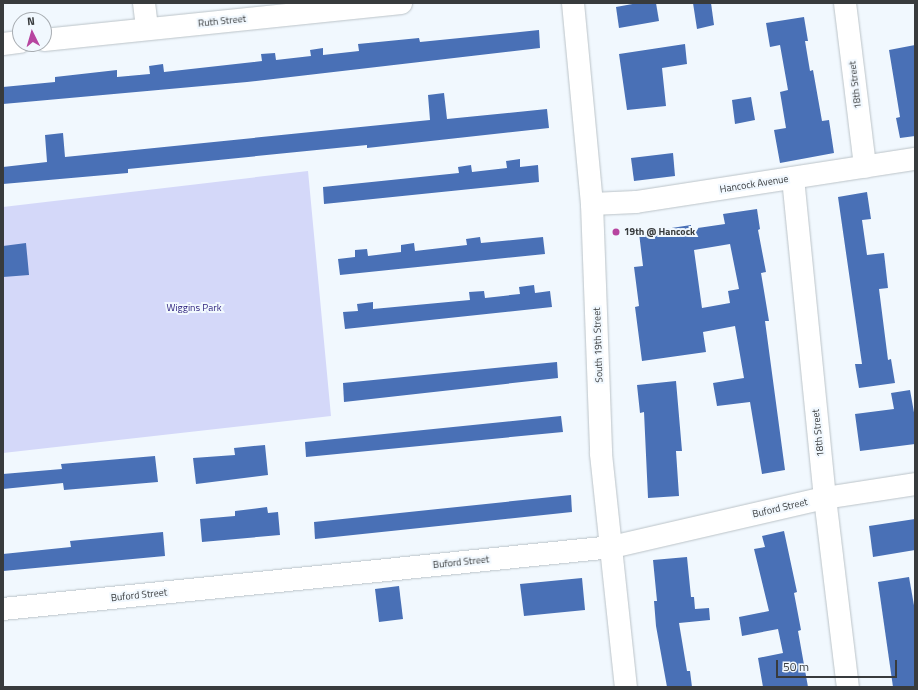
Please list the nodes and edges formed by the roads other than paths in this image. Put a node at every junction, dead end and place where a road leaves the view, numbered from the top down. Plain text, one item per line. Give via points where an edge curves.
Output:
1 (144, 3) edge
2 (401, 3) edge
3 (573, 3) edge
4 (845, 3) edge
5 (147, 29) junction
6 (52, 39) edge
7 (915, 159) edge
8 (865, 167) junction
9 (793, 178) junction
10 (592, 204) junction
11 (915, 484) edge
12 (825, 498) junction
13 (612, 547) junction
14 (3, 609) edge
15 (626, 687) edge
16 (848, 687) edge

1 - 5 street
2 - 5 street, Ruth Street
3 - 10 street, South 19th Street
4 - 8 street, 18th Street
5 - 6 street, Ruth Street
7 - 8 street, Hancock Avenue
8 - 9 street, Hancock Avenue
9 - 10 street, Hancock Avenue via 636,202
9 - 12 street, 18th Street
10 - 13 street, South 19th Street via 601,454
11 - 12 street, Buford Street
12 - 13 street, Buford Street
12 - 16 street, 18th Street
13 - 14 street, Buford Street
13 - 15 street, South 19th Street

